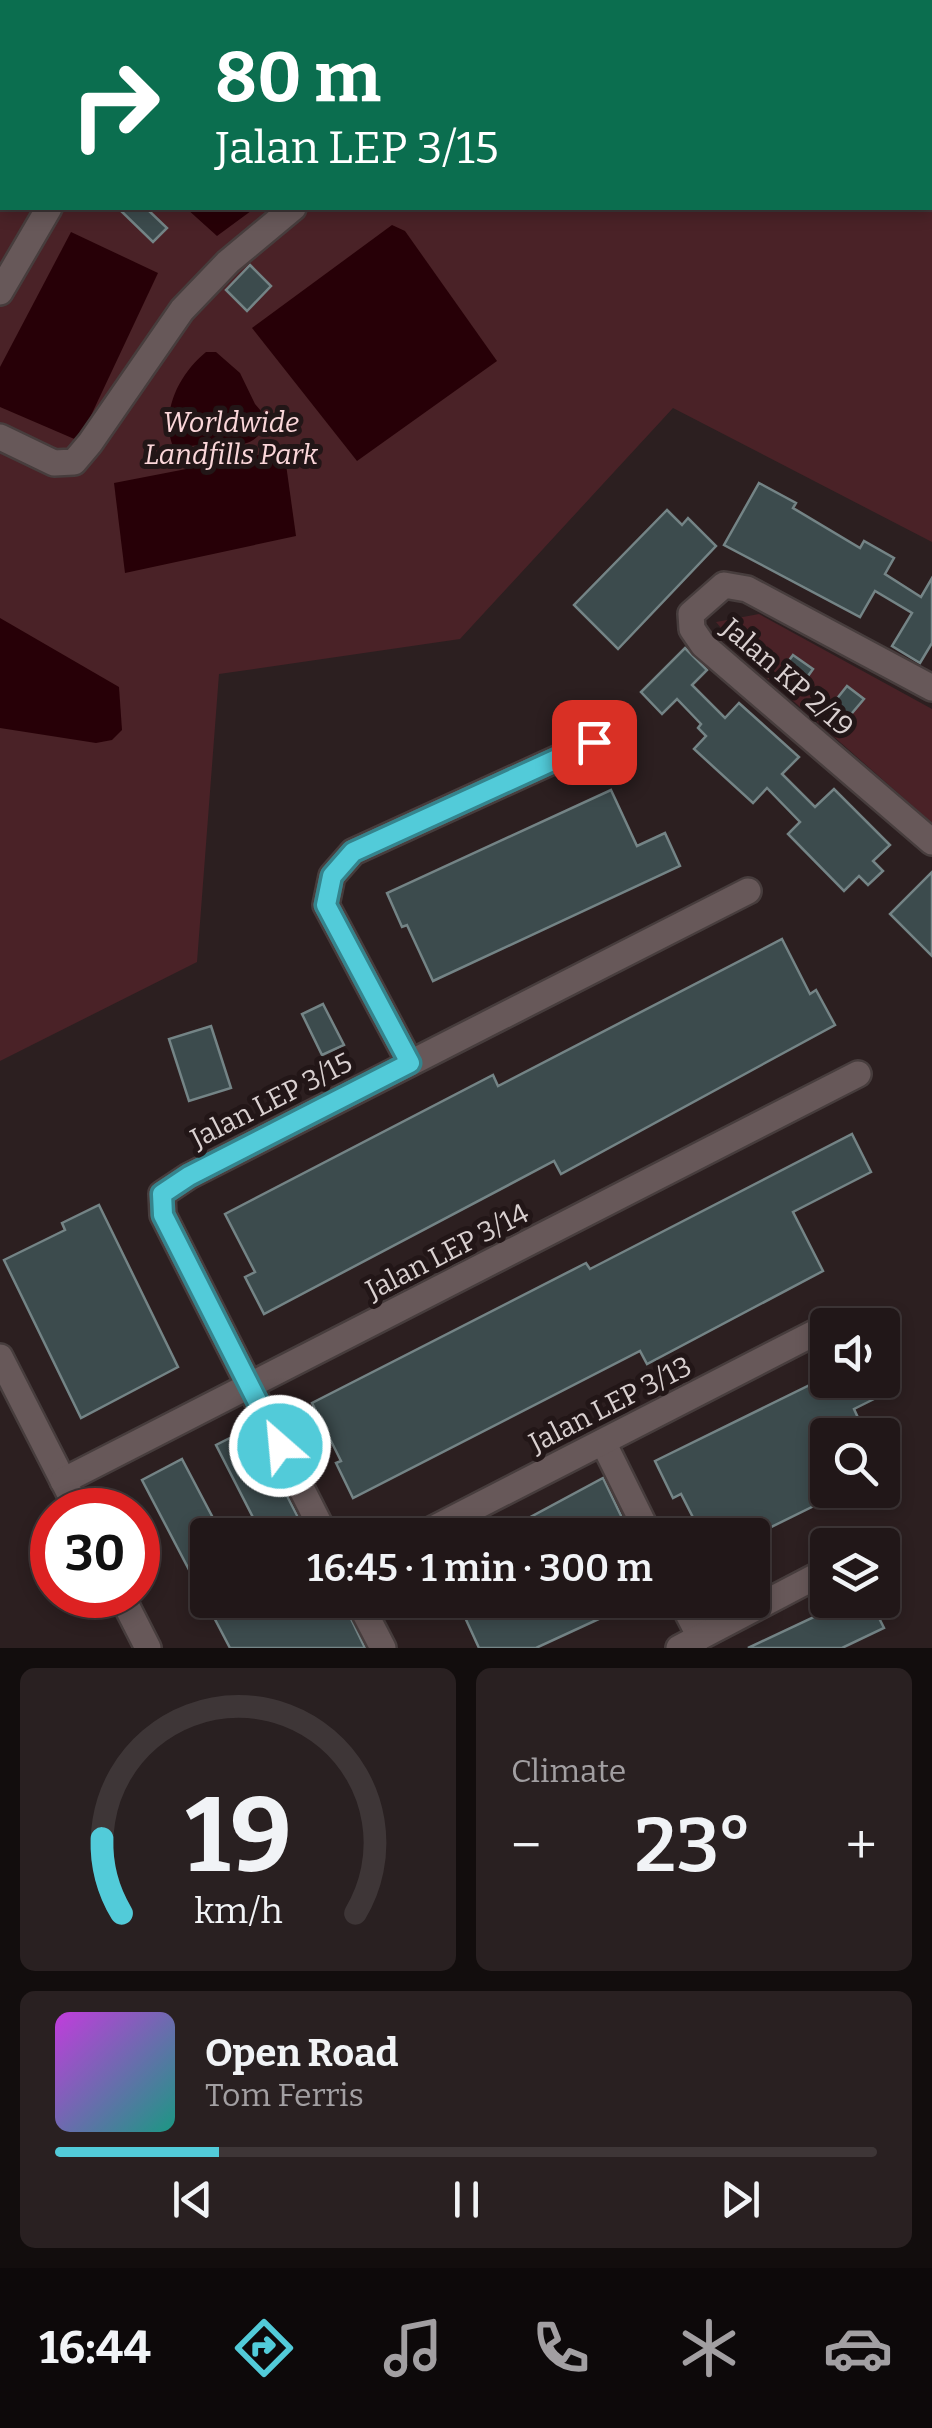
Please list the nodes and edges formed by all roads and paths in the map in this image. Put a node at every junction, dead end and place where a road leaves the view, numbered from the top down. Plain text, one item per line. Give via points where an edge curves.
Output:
1 (48, 210) edge
2 (292, 210) edge
3 (10, 261) edge
4 (0, 292) edge
5 (0, 437) edge
6 (932, 688) edge
7 (594, 742) dead end
8 (932, 842) edge
9 (748, 891) dead end
10 (410, 1063) junction
11 (858, 1074) dead end
12 (810, 1336) edge
13 (0, 1358) edge
14 (250, 1386) junction
15 (603, 1442) junction
16 (63, 1482) junction
17 (66, 1488) edge
18 (317, 1518) edge
19 (453, 1518) edge
20 (641, 1518) edge
21 (810, 1579) edge
22 (133, 1618) edge
23 (367, 1618) edge
24 (684, 1618) edge
25 (689, 1643) edge
26 (148, 1648) edge
27 (383, 1648) edge

1 - 3 street
2 - 5 street via 182,310 74,462 54,463
3 - 4 street
6 - 8 street, Jalan KP 2/19 via 747,589 724,585 690,614 703,645
7 - 10 street via 353,852 332,876 326,905
9 - 10 street, Jalan LEP 3/15
10 - 14 street, Jalan LEP 3/15 via 162,1194 163,1215
11 - 14 street, Jalan LEP 3/14
12 - 15 street, Jalan LEP 3/13
13 - 16 street
14 - 16 street, Jalan LEP 3/14
14 - 18 street, Jalan LEP 3/15
15 - 19 street, Jalan LEP 3/13
15 - 20 street
16 - 17 street
21 - 25 street
22 - 26 street
23 - 27 street
24 - 25 street

